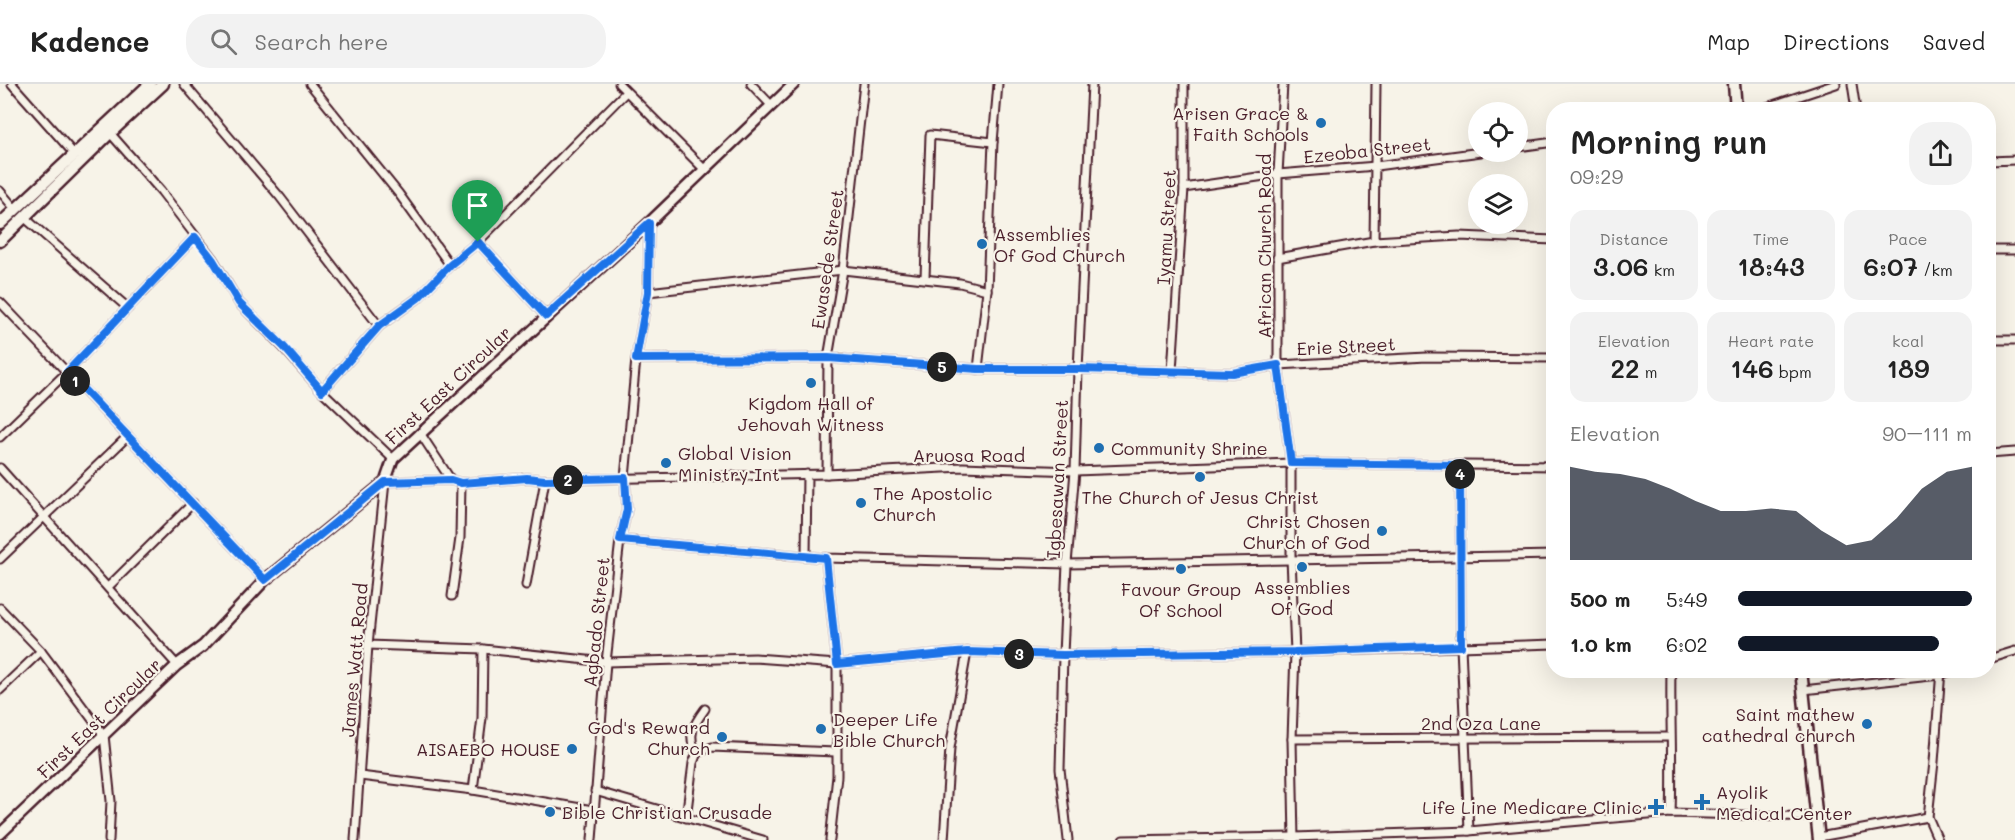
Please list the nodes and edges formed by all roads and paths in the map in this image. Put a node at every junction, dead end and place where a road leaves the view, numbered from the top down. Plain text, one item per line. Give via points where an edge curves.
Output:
1 (12, 84) edge
2 (150, 84) edge
3 (163, 84) edge
4 (184, 84) edge
5 (310, 84) edge
6 (619, 84) edge
7 (751, 84) edge
8 (794, 84) edge
9 (864, 84) edge
10 (998, 84) edge
11 (1092, 84) edge
12 (1184, 84) edge
13 (1283, 84) edge
14 (1376, 84) edge
15 (1734, 84) edge
16 (1836, 84) edge
17 (1852, 84) edge
18 (626, 92) junction
19 (1735, 102) edge
20 (1782, 102) edge
21 (1855, 102) edge
22 (771, 105) junction
23 (110, 133) junction
24 (993, 142) junction
25 (1546, 143) edge
26 (1528, 146) edge
27 (1468, 154) edge
28 (75, 155) junction
29 (2015, 160) edge
30 (1996, 161) edge
31 (1376, 166) junction
32 (705, 170) junction
33 (1278, 174) junction
34 (1184, 188) junction
35 (0, 191) edge
36 (15, 208) junction
37 (25, 218) junction
38 (649, 223) junction
39 (0, 224) edge
40 (195, 237) junction
41 (1546, 240) edge
42 (0, 241) edge
43 (1374, 241) junction
44 (478, 242) junction
45 (1996, 250) edge
46 (2015, 250) edge
47 (1277, 258) junction
48 (450, 265) junction
49 (843, 270) junction
50 (925, 278) junction
51 (987, 290) junction
52 (648, 292) junction
53 (0, 302) edge
54 (128, 308) junction
55 (546, 316) junction
56 (379, 326) junction
57 (1996, 340) edge
58 (2015, 340) edge
59 (828, 358) junction
60 (1546, 358) edge
61 (636, 359) junction
62 (1278, 365) junction
63 (978, 369) junction
64 (1078, 369) junction
65 (1172, 371) junction
66 (67, 372) junction
67 (322, 391) junction
68 (420, 433) junction
69 (128, 436) junction
70 (0, 437) edge
71 (2015, 452) edge
72 (1996, 453) edge
73 (393, 459) junction
74 (1291, 463) junction
75 (1460, 465) junction
76 (1546, 466) edge
77 (0, 468) edge
78 (1075, 471) junction
79 (807, 474) junction
80 (827, 474) junction
81 (625, 478) junction
82 (451, 480) junction
83 (545, 480) junction
84 (385, 482) junction
85 (461, 483) junction
86 (193, 503) junction
87 (44, 517) junction
88 (620, 540) junction
89 (1461, 555) junction
90 (1546, 555) edge
91 (806, 556) junction
92 (826, 558) junction
93 (1291, 558) junction
94 (0, 559) edge
95 (1067, 564) junction
96 (265, 580) junction
97 (526, 585) dead end
98 (108, 587) junction
99 (452, 596) dead end
100 (0, 608) edge
101 (1546, 644) edge
102 (368, 645) junction
103 (1461, 646) junction
104 (483, 648) junction
105 (41, 651) junction
106 (2015, 651) edge
107 (967, 652) junction
108 (1294, 652) junction
109 (1063, 655) junction
110 (1996, 657) edge
111 (606, 662) junction
112 (837, 664) junction
113 (177, 666) junction
114 (1671, 678) edge
115 (1802, 678) edge
116 (1900, 678) edge
117 (1940, 678) edge
118 (0, 690) edge
119 (1803, 690) junction
120 (705, 710) dead end
121 (104, 735) junction
122 (1670, 737) junction
123 (1466, 738) junction
124 (1292, 739) junction
125 (836, 752) junction
126 (697, 753) junction
127 (360, 776) junction
128 (472, 790) junction
129 (595, 791) junction
130 (593, 810) junction
131 (1671, 813) junction
132 (1818, 817) junction
133 (1928, 817) junction
134 (686, 818) junction
135 (1469, 831) junction
136 (0, 834) edge
137 (1294, 839) edge
138 (1819, 839) edge
139 (109, 840) edge
140 (356, 840) edge
141 (592, 840) edge
142 (763, 840) edge
143 (830, 840) edge
144 (944, 840) edge
145 (1068, 840) edge
146 (1124, 840) edge
147 (1938, 840) edge

1 - 28 street
2 - 28 main road
3 - 23 main road
4 - 56 street via 280,197
5 - 48 street via 399,194
6 - 18 street
7 - 22 street
8 - 22 street, First East Circular
9 - 49 street, Ewasede Street
10 - 24 street
11 - 64 street, Igbesawan Street
12 - 34 street, Iyamu Street
13 - 33 street, African Church Road
14 - 31 street
15 - 19 main road
16 - 20 street
17 - 21 street
18 - 32 street
18 - 44 street
22 - 32 street, First East Circular
23 - 37 main road
23 - 40 street
24 - 50 street via 930,135
24 - 51 street
25 - 26 street
27 - 31 street, Ezeoba Street
28 - 36 main road
29 - 30 street
31 - 33 street, Ezeoba Street
31 - 43 street
32 - 38 street, First East Circular
33 - 34 street, Ezeoba Street
33 - 47 street, African Church Road
34 - 65 street, Iyamu Street
35 - 36 street
36 - 39 main road
37 - 42 main road
37 - 54 street
38 - 52 street, Agbado Street
38 - 55 street, First East Circular
40 - 54 street
40 - 67 street via 239,303
41 - 43 street via 1459,236
43 - 47 street
44 - 48 street
44 - 55 street
45 - 46 street
47 - 62 street, African Church Road
48 - 56 street via 418,298
49 - 50 street
49 - 52 street
49 - 59 street, Ewasede Street
50 - 51 street
51 - 63 street
52 - 61 street, Agbado Street
53 - 66 street
54 - 66 street
55 - 68 street, First East Circular
56 - 67 street
57 - 58 street
59 - 61 street, Erie Street
59 - 63 street, Erie Street
59 - 80 street, Ewasede Street
60 - 62 street, Erie Street via 1427,357
61 - 81 street, Agbado Street
62 - 65 street, Erie Street via 1232,373
62 - 74 street, African Church Road
63 - 64 street, Erie Street
64 - 65 street, Erie Street
64 - 78 street, Igbesawan Street
66 - 69 street
66 - 70 street
67 - 73 street
68 - 73 street, First East Circular
68 - 82 street
69 - 86 street
69 - 87 street
71 - 72 street
73 - 84 street, First East Circular
74 - 75 street, Aruosa Road
74 - 78 street, Aruosa Road
74 - 93 street, African Church Road
75 - 76 street, Aruosa Road
75 - 89 street
77 - 87 street
78 - 80 street, Aruosa Road via 963,467
78 - 95 street, Igbesawan Street
79 - 80 street, Aruosa Road
79 - 81 street, Aruosa Road
79 - 91 street
81 - 83 street, Aruosa Road
81 - 88 street, Agbado Street via 627,509
82 - 84 street, Aruosa Road
82 - 85 street, Aruosa Road
83 - 85 street, Aruosa Road
83 - 97 street
84 - 96 street, First East Circular
84 - 102 street, James Watt Road
85 - 99 street via 460,538
86 - 96 street
86 - 98 street
87 - 94 street
87 - 98 street
88 - 91 street
88 - 111 street, Agbado Street
89 - 90 street
89 - 93 street
89 - 103 street
91 - 92 street
92 - 95 street
92 - 112 street
93 - 95 street
93 - 108 street, African Church Road
95 - 109 street, Igbesawan Street
96 - 113 street, First East Circular via 203,646
98 - 113 street
100 - 105 street
101 - 103 street
102 - 104 street
102 - 127 street, James Watt Road
103 - 108 street
103 - 123 street
104 - 111 street
104 - 128 street via 482,718
105 - 118 street
105 - 121 street
106 - 110 street
107 - 109 street
107 - 112 street
107 - 144 street via 950,748
108 - 109 street
108 - 124 street, African Church Road
109 - 145 street, Igbesawan Street via 1060,769
111 - 112 street via 754,658
111 - 129 street, Agbado Street
112 - 125 street
113 - 121 street, First East Circular
114 - 122 street
115 - 119 main road
116 - 119 street
117 - 133 street
119 - 132 main road
120 - 126 street via 693,727 693,747
121 - 136 street, First East Circular
121 - 139 street via 111,801
122 - 123 street, 2nd Oza Lane
122 - 131 street
123 - 124 street, 2nd Oza Lane
123 - 135 street
124 - 137 street, African Church Road
125 - 126 street via 712,747
125 - 143 street
126 - 134 street
127 - 128 street
127 - 140 street, James Watt Road
128 - 130 street
129 - 130 street, Agbado Street
129 - 134 street
130 - 141 street, Agbado Street
131 - 132 street
131 - 135 street
132 - 138 main road
133 - 138 street
133 - 147 street
134 - 142 street
135 - 137 street
137 - 146 street

